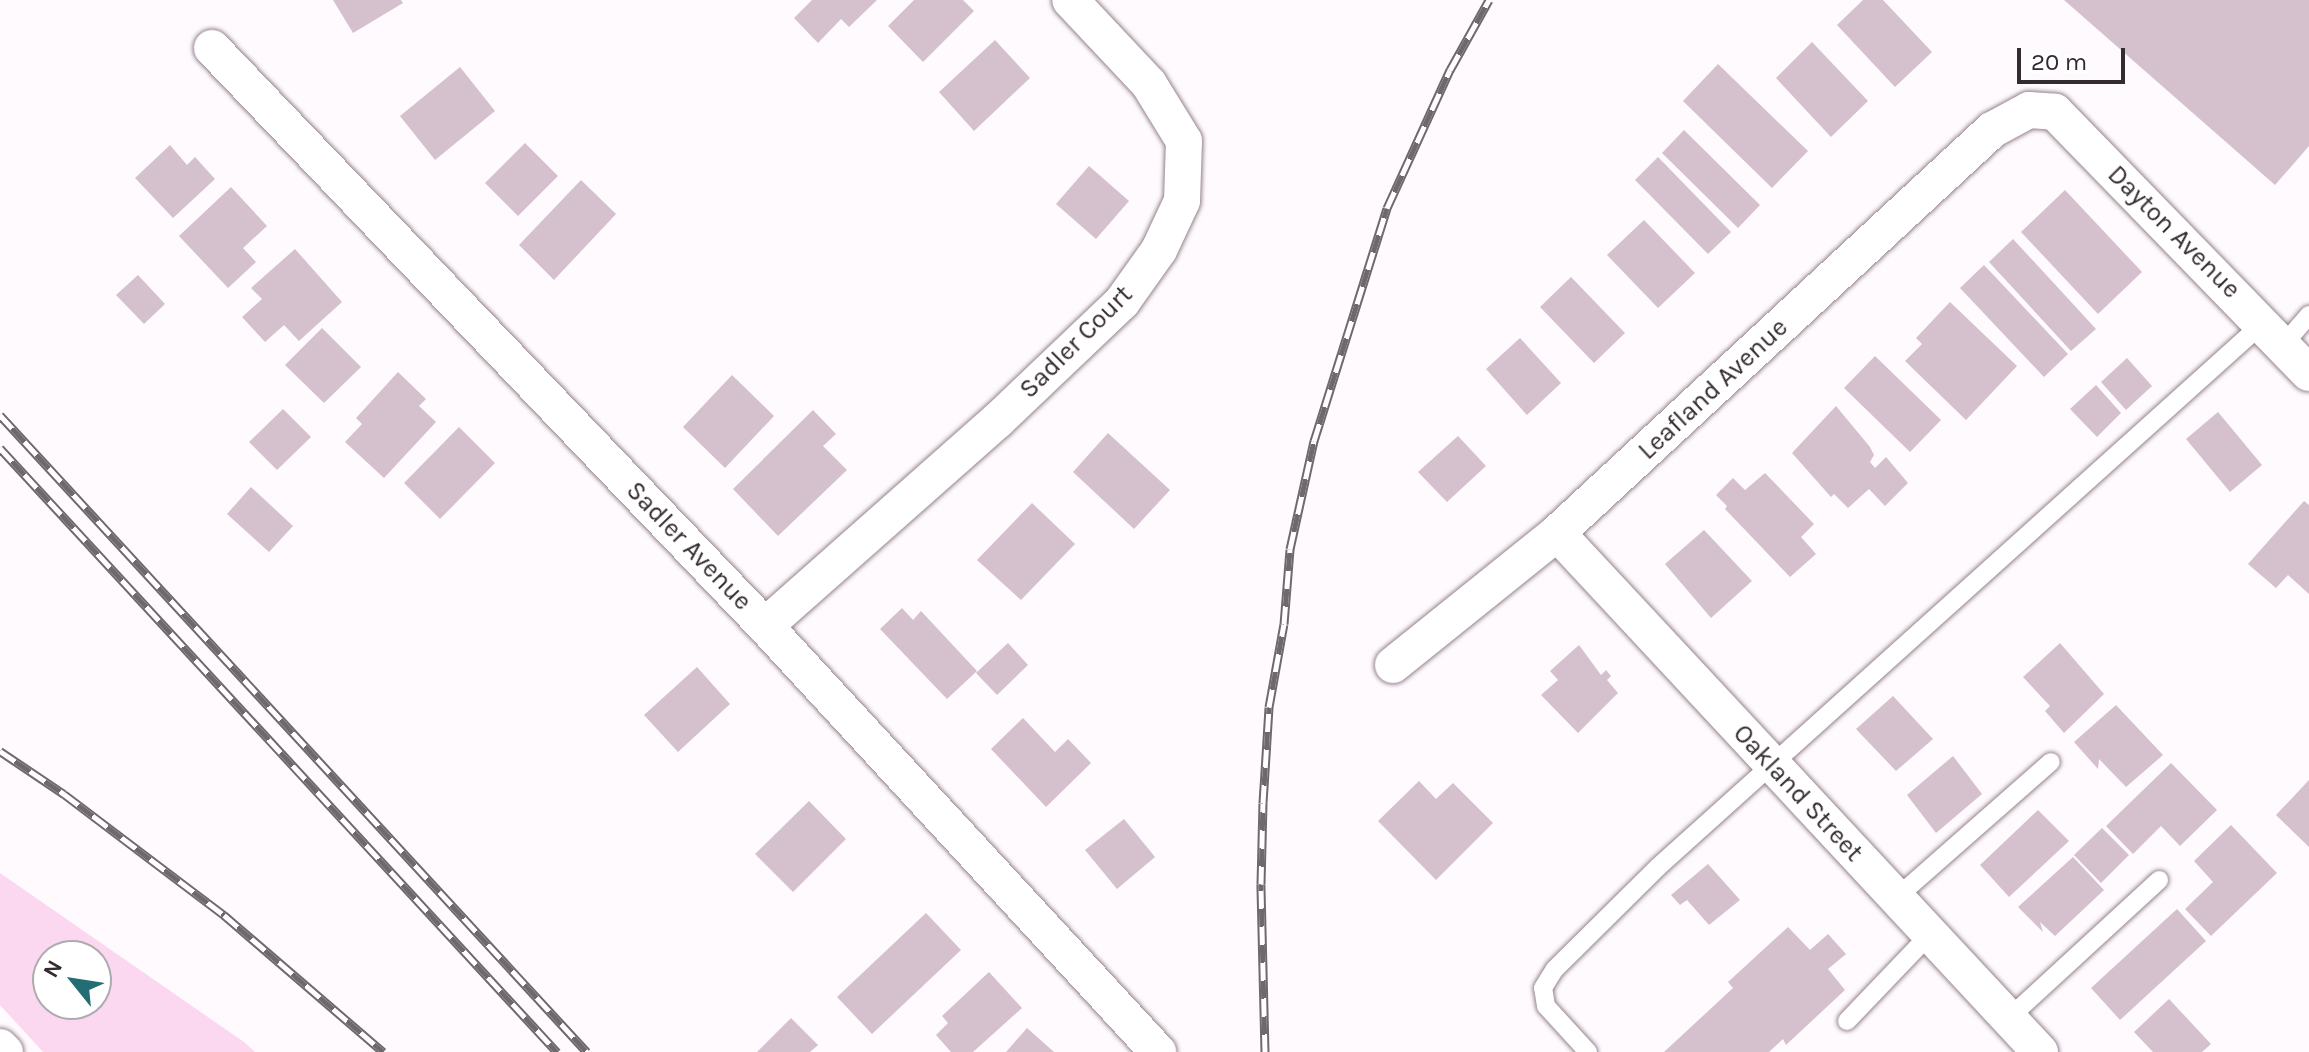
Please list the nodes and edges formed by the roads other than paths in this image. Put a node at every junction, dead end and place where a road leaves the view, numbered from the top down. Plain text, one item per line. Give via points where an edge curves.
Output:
1 (1070, 0) edge
2 (212, 48) dead end
3 (2029, 110) joint
4 (2309, 315) edge
5 (2273, 334) junction
6 (2309, 373) edge
7 (1557, 533) junction
8 (765, 626) junction
9 (1393, 665) dead end
10 (2051, 762) dead end
11 (1772, 764) junction
12 (2159, 880) dead end
13 (1896, 898) junction
14 (1930, 934) junction
15 (2009, 1018) junction
16 (1847, 1021) dead end
17 (0, 1047) edge
18 (5, 1052) edge
19 (1158, 1052) edge
20 (1588, 1052) edge
21 (2040, 1052) edge

1 - 8 street, Sadler Court via 1149,84 1184,141 1182,201 1159,250 1122,302 997,421
2 - 8 street, Sadler Avenue
3 - 5 street, Dayton Avenue via 2055,112
3 - 7 street, Leafland Avenue via 1992,130
4 - 5 lane
5 - 6 street, Dayton Avenue
5 - 11 lane
7 - 9 street, Leafland Avenue
7 - 11 street, Oakland Street
8 - 19 street, Sadler Avenue
10 - 13 lane
11 - 13 street, Oakland Street
11 - 20 lane via 1555,969 1543,988 1546,1006
12 - 15 lane
13 - 14 street, Oakland Street
14 - 15 street, Oakland Street
14 - 16 lane
15 - 21 street, Oakland Street
17 - 18 street

